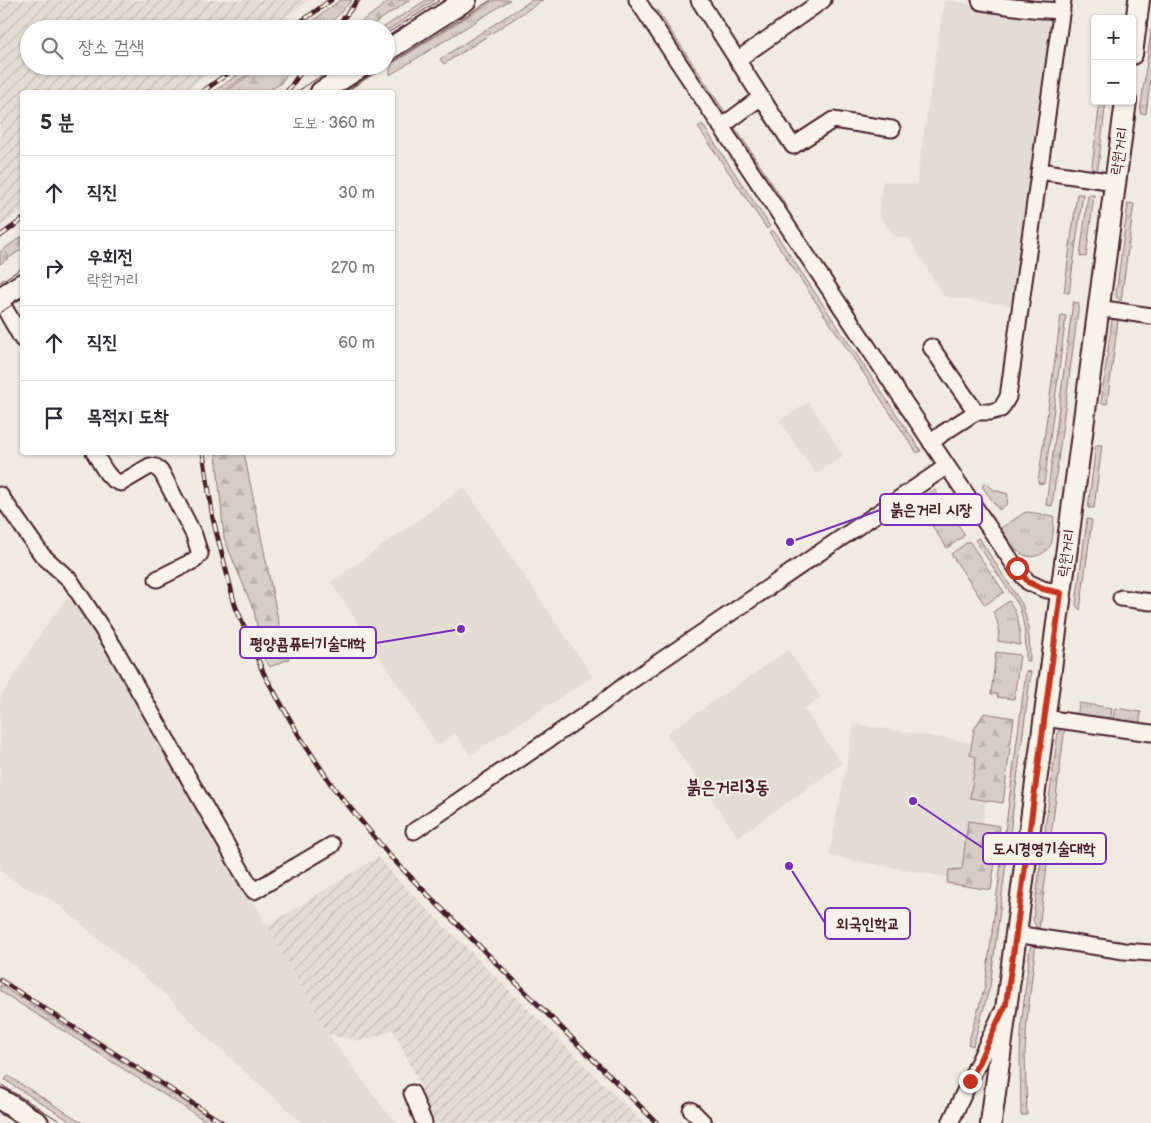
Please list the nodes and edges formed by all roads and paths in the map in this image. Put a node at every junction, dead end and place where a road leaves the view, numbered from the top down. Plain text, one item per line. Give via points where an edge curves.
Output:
1 (466, 0) edge
2 (637, 0) edge
3 (699, 0) edge
4 (823, 0) edge
5 (980, 0) edge
6 (1140, 0) edge
7 (1062, 5) edge
8 (1136, 27) edge
9 (395, 44) edge
10 (737, 60) junction
11 (347, 75) edge
12 (323, 90) edge
13 (761, 97) junction
14 (1125, 105) edge
15 (721, 127) junction
16 (892, 129) dead end
17 (1039, 170) junction
18 (1115, 182) junction
19 (20, 285) edge
20 (0, 299) edge
21 (1098, 308) junction
22 (1151, 316) edge
23 (20, 335) edge
24 (931, 347) dead end
25 (976, 412) junction
26 (931, 442) junction
27 (96, 455) edge
28 (947, 466) junction
29 (0, 495) edge
30 (157, 579) dead end
31 (1061, 593) junction
32 (1121, 598) dead end
33 (1151, 602) edge
34 (1044, 718) junction
35 (1151, 734) edge
36 (414, 831) dead end
37 (332, 845) dead end
38 (1016, 934) junction
39 (1151, 952) edge
40 (1006, 1004) junction
41 (412, 1093) dead end
42 (0, 1099) edge
43 (692, 1110) dead end
44 (38, 1123) edge
45 (424, 1123) edge
46 (704, 1123) edge
47 (950, 1123) edge
48 (991, 1123) edge

1 - 9 main road
2 - 15 street
3 - 10 street
4 - 10 street
5 - 7 street via 1029,9
6 - 8 main road
7 - 17 street
10 - 13 street
11 - 12 main road
13 - 15 street
13 - 16 street via 793,146 833,120
14 - 18 main road, 락원거리
15 - 26 street
17 - 18 street
17 - 25 street via 1008,397 1001,409
18 - 21 main road, 락원거리
19 - 20 main road
20 - 23 street
21 - 22 street
21 - 31 main road, 락원거리
24 - 25 street
25 - 26 street
26 - 28 street
27 - 30 street via 108,475 121,483 150,466 156,467 194,535 200,554 195,560
28 - 31 street via 1028,582
28 - 36 street
29 - 37 street via 42,555 70,580 103,630 254,891
31 - 34 main road, 락원거리
32 - 33 street
34 - 35 street
34 - 38 main road, 락원거리
38 - 39 street via 1124,951
38 - 40 main road, 락원거리
40 - 47 street
40 - 48 main road, 락원거리
41 - 45 street
42 - 44 main road
43 - 46 street

